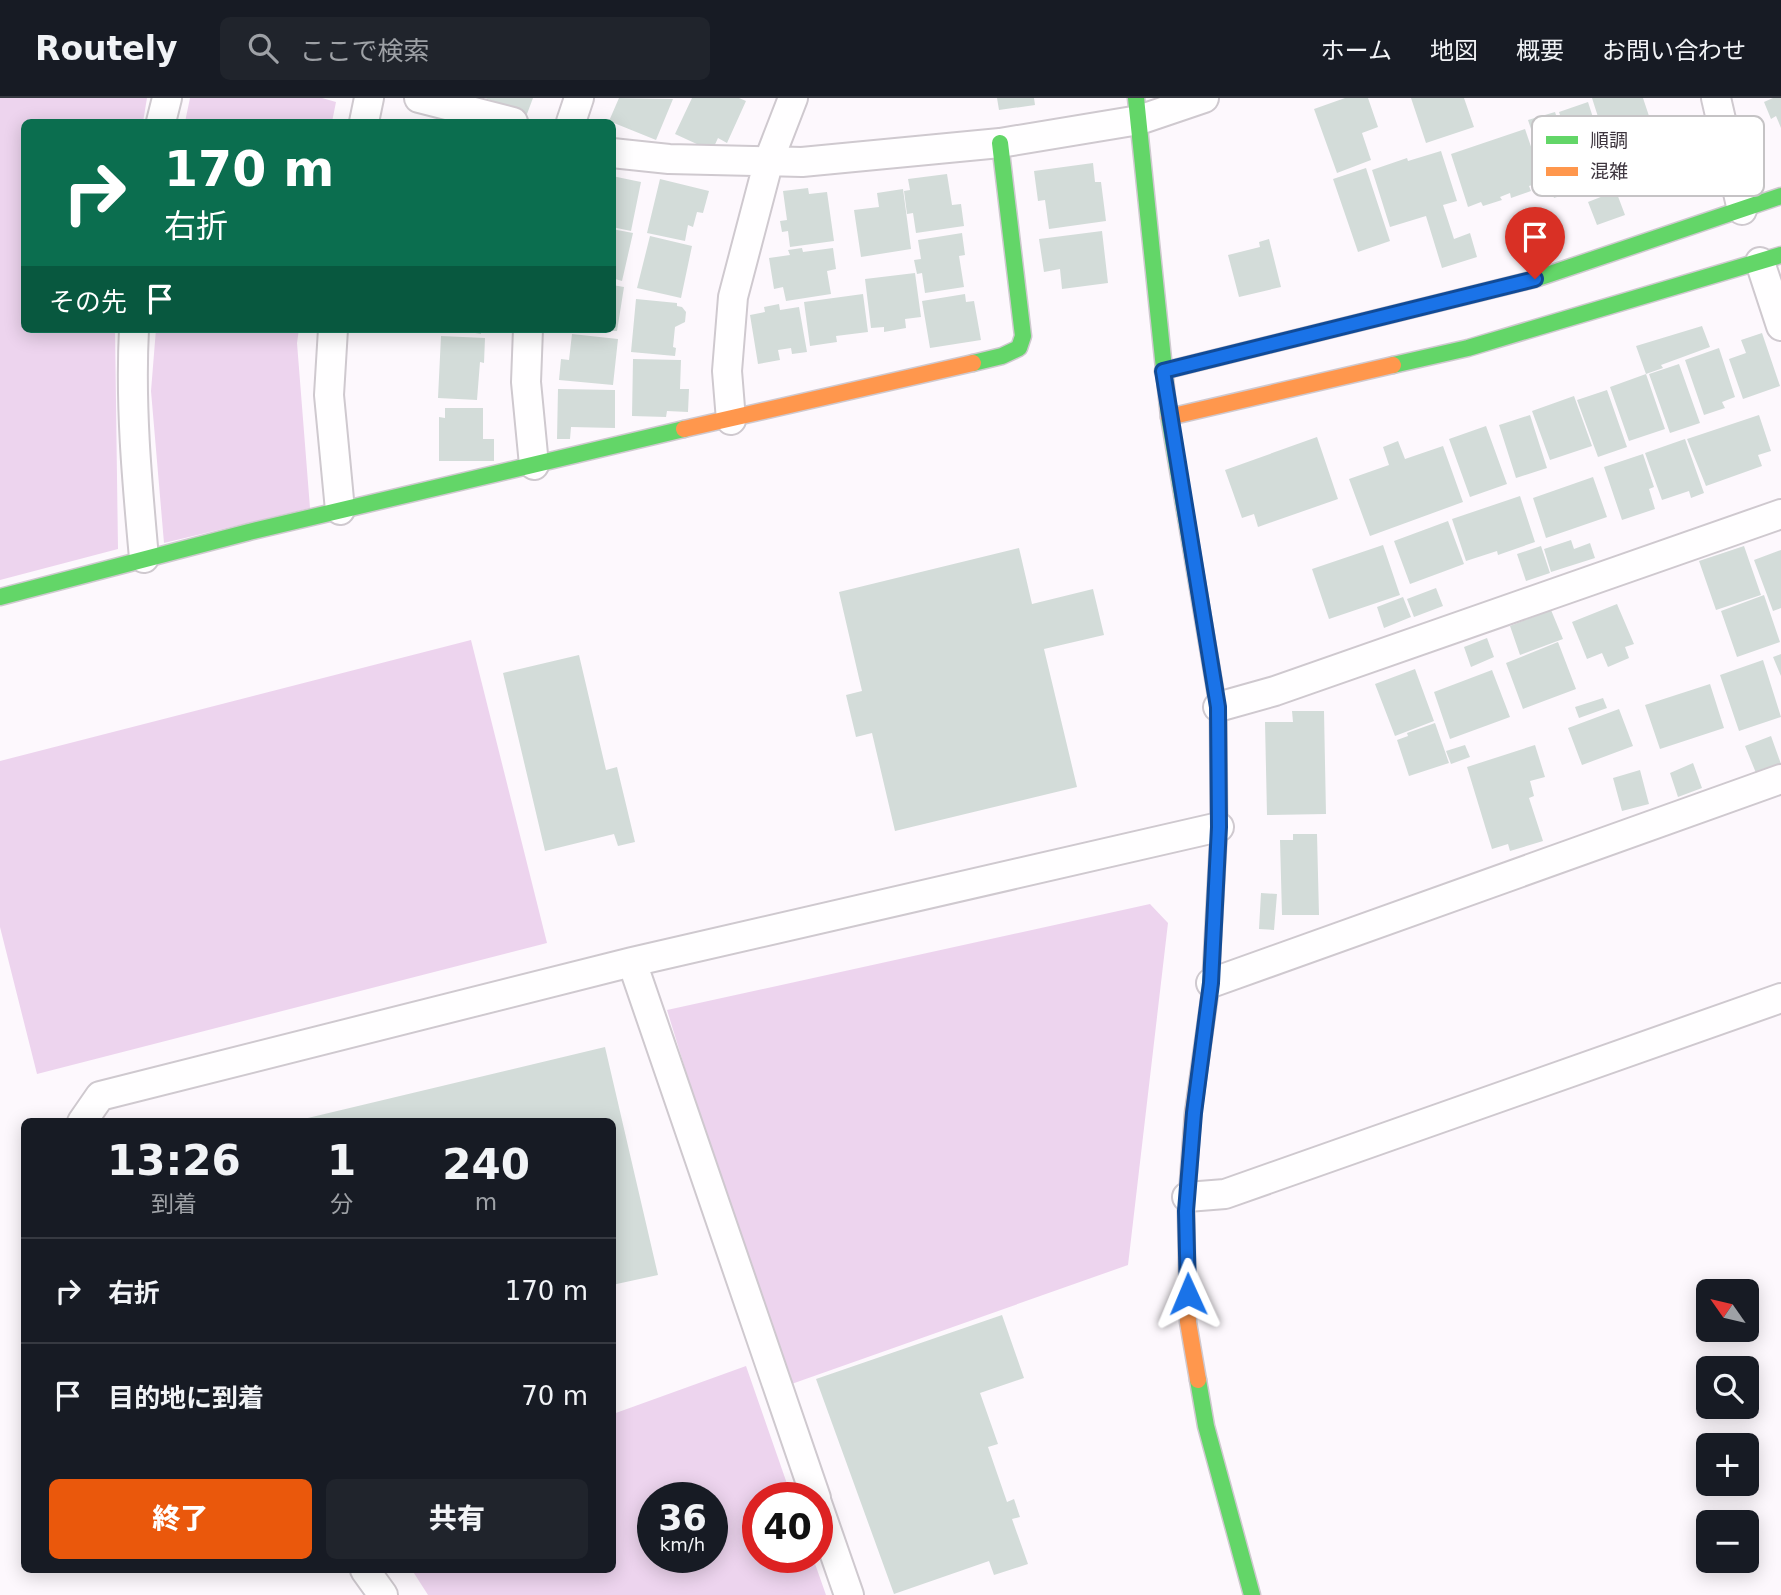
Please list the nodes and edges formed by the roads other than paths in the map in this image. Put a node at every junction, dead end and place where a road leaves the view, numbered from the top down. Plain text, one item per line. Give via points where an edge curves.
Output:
1 (167, 98) edge
2 (369, 98) edge
3 (419, 98) edge
4 (579, 98) edge
5 (793, 98) edge
6 (1204, 98) edge
7 (1716, 98) edge
8 (1137, 109) edge
9 (1720, 116) edge
10 (162, 119) edge
11 (365, 119) edge
12 (501, 119) edge
13 (572, 119) edge
14 (1000, 143) junction
15 (616, 153) edge
16 (769, 160) junction
17 (1739, 196) edge
18 (1781, 196) edge
19 (1742, 210) junction
20 (1770, 258) edge
21 (1781, 326) edge
22 (134, 333) edge
23 (333, 333) edge
24 (528, 333) edge
25 (1163, 371) junction
26 (1169, 417) junction
27 (731, 420) junction
28 (534, 465) junction
29 (340, 510) junction
30 (1781, 513) edge
31 (144, 558) junction
32 (0, 597) edge
33 (1218, 707) junction
34 (1781, 779) edge
35 (1219, 827) junction
36 (632, 962) junction
37 (1211, 983) junction
38 (1781, 998) edge
39 (85, 1118) edge
40 (1187, 1197) junction
41 (810, 1482) edge
42 (833, 1549) edge
43 (367, 1573) edge
44 (383, 1595) edge
45 (849, 1595) edge
46 (1252, 1595) edge

1 - 10 street
2 - 11 street
3 - 12 street
4 - 13 street
5 - 16 street
6 - 8 street
7 - 9 street
8 - 14 street
8 - 25 street
14 - 16 street via 802,162
14 - 27 street via 1024,336 1019,348 1002,356
15 - 16 street
16 - 27 street via 733,297 727,371
17 - 19 street
18 - 19 street
19 - 25 street via 1535,279
20 - 21 street
20 - 26 street via 1468,348
22 - 31 street via 134,443
23 - 29 street via 329,395
24 - 28 street via 526,382
25 - 26 street
26 - 33 street
27 - 28 street
28 - 29 street
29 - 31 street
30 - 33 street
31 - 32 street
33 - 35 street
34 - 37 street
35 - 36 street
35 - 37 street
36 - 39 street via 100,1096
36 - 41 street
37 - 40 street
38 - 40 street via 1224,1194
40 - 46 street via 1188,1322 1206,1426
42 - 45 street
43 - 44 street

